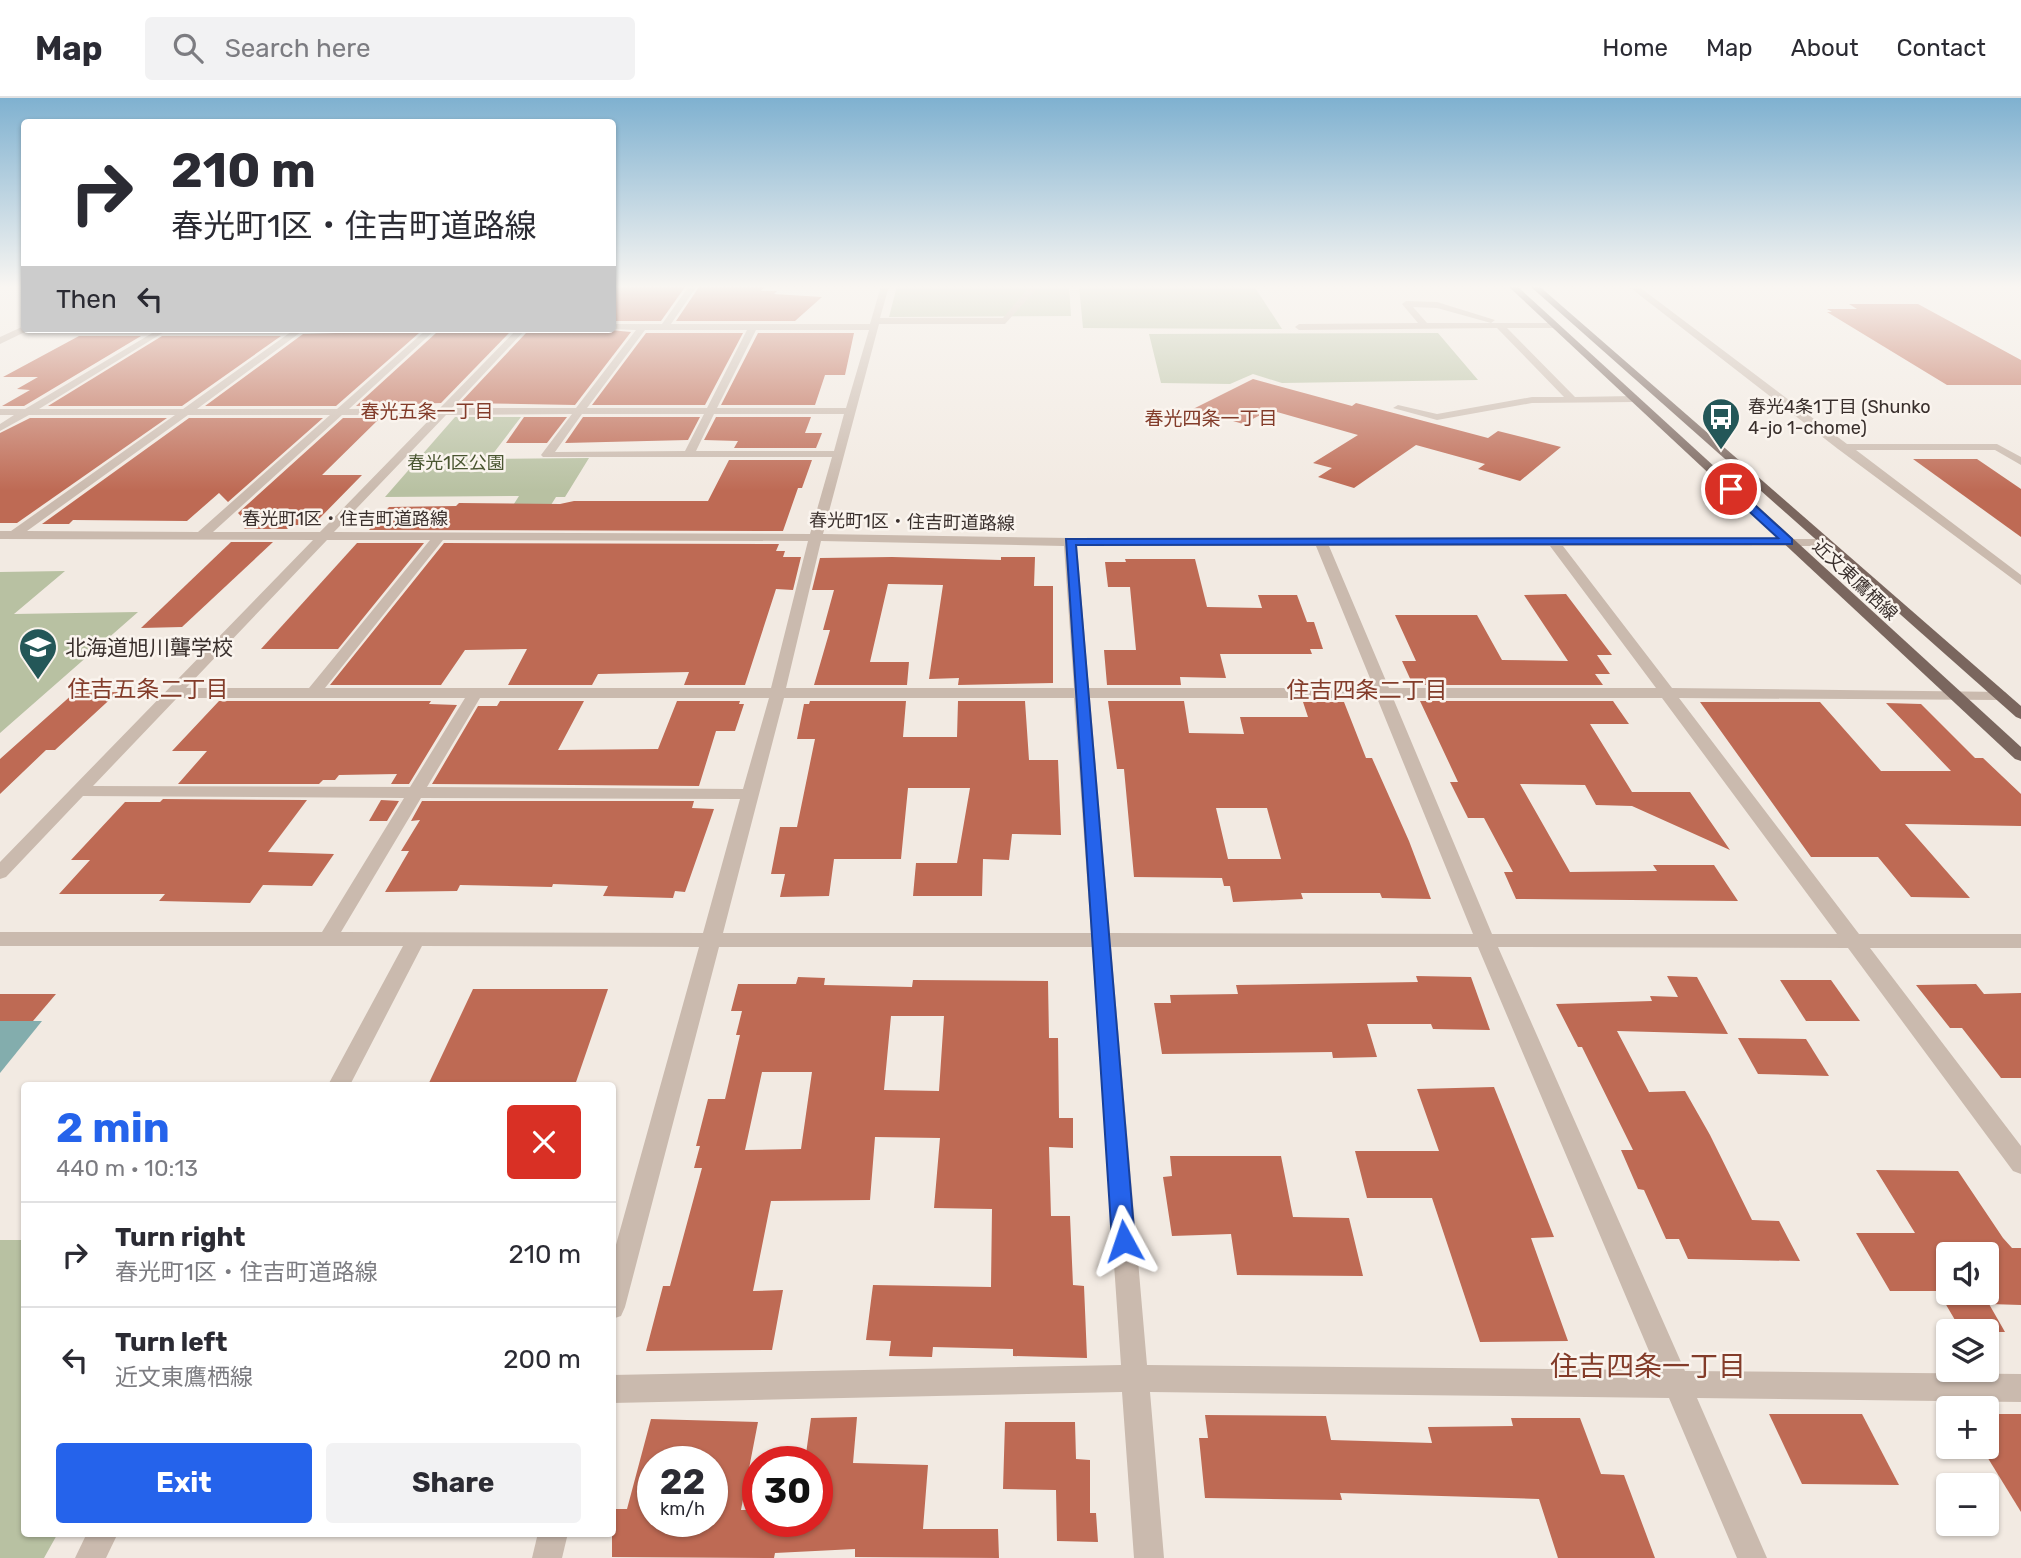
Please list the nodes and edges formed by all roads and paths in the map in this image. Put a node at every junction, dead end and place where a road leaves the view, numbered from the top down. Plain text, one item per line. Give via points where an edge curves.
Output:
1 (123, 354) edge
2 (267, 354) edge
3 (404, 354) edge
4 (498, 354) edge
5 (622, 354) edge
6 (739, 354) edge
7 (866, 354) edge
8 (1528, 354) edge
9 (1585, 354) edge
10 (1611, 354) edge
11 (1721, 354) edge
12 (1572, 399) junction
13 (1634, 399) junction
14 (1398, 408) dead end
15 (710, 411) junction
16 (851, 411) junction
17 (0, 412) edge
18 (26, 412) junction
19 (188, 412) junction
20 (340, 412) junction
21 (443, 412) junction
22 (579, 412) junction
23 (0, 428) edge
24 (1842, 447) junction
25 (839, 453) junction
26 (689, 454) junction
27 (2021, 462) edge
28 (0, 535) edge
29 (15, 535) junction
30 (201, 536) junction
31 (324, 536) junction
32 (439, 537) junction
33 (816, 538) junction
34 (1553, 541) junction
35 (1788, 541) junction
36 (1070, 542) junction
37 (1321, 542) junction
38 (1824, 542) junction
39 (2021, 582) edge
40 (171, 693) junction
41 (313, 693) junction
42 (475, 693) junction
43 (1081, 693) junction
44 (1666, 693) junction
45 (1382, 694) junction
46 (777, 695) junction
47 (1955, 695) junction
48 (2000, 695) junction
49 (2021, 714) edge
50 (2021, 756) edge
51 (76, 791) junction
52 (418, 792) junction
53 (750, 794) junction
54 (0, 873) edge
55 (709, 938) junction
56 (0, 939) edge
57 (1100, 939) junction
58 (327, 940) junction
59 (416, 940) junction
60 (1485, 940) junction
61 (1854, 941) junction
62 (2021, 941) edge
63 (341, 1082) edge
64 (2021, 1164) edge
65 (616, 1292) edge
66 (1135, 1378) junction
67 (1679, 1386) junction
68 (2021, 1388) edge
69 (616, 1389) edge
70 (101, 1537) edge
71 (552, 1537) edge
72 (90, 1558) edge
73 (547, 1558) edge
74 (1149, 1558) edge
75 (1752, 1558) edge

1 - 18 street
2 - 19 street
3 - 20 street
4 - 21 street
5 - 22 street
6 - 15 street
7 - 16 street
8 - 12 street
9 - 13 main road, 近文東鷹栖線
10 - 38 main road, 近文東鷹栖線
11 - 24 street
12 - 13 street
12 - 14 street via 1532,400 1437,417
13 - 35 main road, 近文東鷹栖線
15 - 16 street
15 - 22 street
15 - 26 street
16 - 25 street
17 - 18 street
18 - 19 street
18 - 23 street
19 - 20 street
19 - 29 street
20 - 21 street
20 - 30 street
21 - 22 street
21 - 31 street
22 - 26 street via 547,455
24 - 27 street via 1997,447
24 - 39 street
25 - 26 street
25 - 33 street
28 - 29 street, 春光町1区・住吉町道路線
29 - 30 street, 春光町1区・住吉町道路線
30 - 31 street, 春光町1区・住吉町道路線
31 - 32 street, 春光町1区・住吉町道路線
31 - 40 street
32 - 33 street, 春光町1区・住吉町道路線
32 - 41 street
33 - 36 street, 春光町1区・住吉町道路線
33 - 46 street
34 - 35 street, 春光町1区・住吉町道路線
34 - 37 street, 春光町1区・住吉町道路線
34 - 44 street
35 - 38 street, 春光町1区・住吉町道路線
35 - 47 main road, 近文東鷹栖線
36 - 37 street, 春光町1区・住吉町道路線
36 - 43 street
37 - 45 street
38 - 48 main road, 近文東鷹栖線
40 - 41 street
40 - 51 street
41 - 42 street
42 - 46 street
42 - 52 street
43 - 45 street
43 - 46 street
43 - 57 street
44 - 45 street
44 - 47 street
44 - 61 street
45 - 60 street
46 - 53 street
47 - 48 street
47 - 50 main road, 近文東鷹栖線
48 - 49 main road, 近文東鷹栖線
51 - 52 street
51 - 54 street
52 - 53 street
52 - 58 street
53 - 55 street
55 - 57 street
55 - 59 street
55 - 65 street
56 - 58 street
57 - 60 street
57 - 66 street
58 - 59 street
59 - 63 street
60 - 61 street
60 - 67 street
61 - 62 street
61 - 64 street
66 - 67 street
66 - 69 street
66 - 74 street
67 - 68 street
67 - 75 street
70 - 72 street
71 - 73 street

